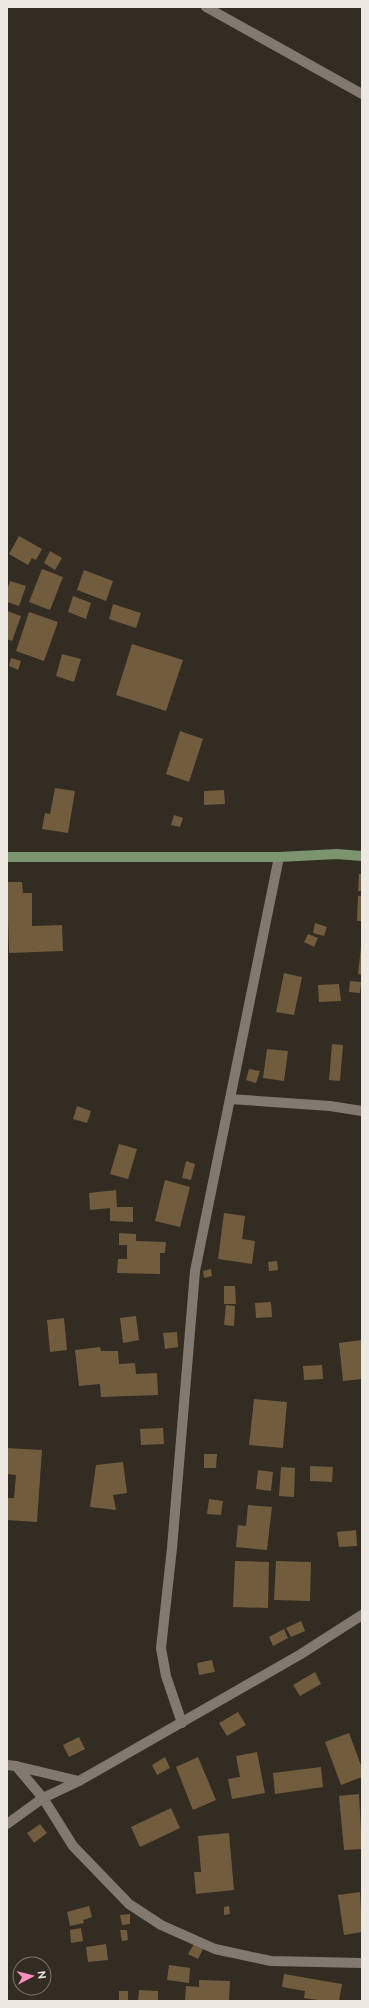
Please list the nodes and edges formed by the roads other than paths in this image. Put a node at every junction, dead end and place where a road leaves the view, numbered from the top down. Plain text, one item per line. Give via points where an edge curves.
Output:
1 (206, 7) edge
2 (362, 94) edge
3 (362, 856) edge
4 (7, 857) edge
5 (279, 857) junction
6 (230, 1099) junction
7 (362, 1111) edge
8 (362, 1615) edge
9 (182, 1723) junction
10 (12, 1765) edge
11 (79, 1781) junction
12 (43, 1798) junction
13 (7, 1824) edge
14 (362, 1963) edge

1 - 2 street
3 - 5 street via 337,854
4 - 5 street
5 - 6 street
6 - 7 street via 330,1106
6 - 9 street via 194,1271 172,1548 161,1648 166,1676
8 - 9 street via 301,1654
9 - 11 street
10 - 11 street
10 - 12 street
11 - 12 street
12 - 13 street
12 - 14 street via 73,1846 129,1904 161,1925 215,1950 271,1961

